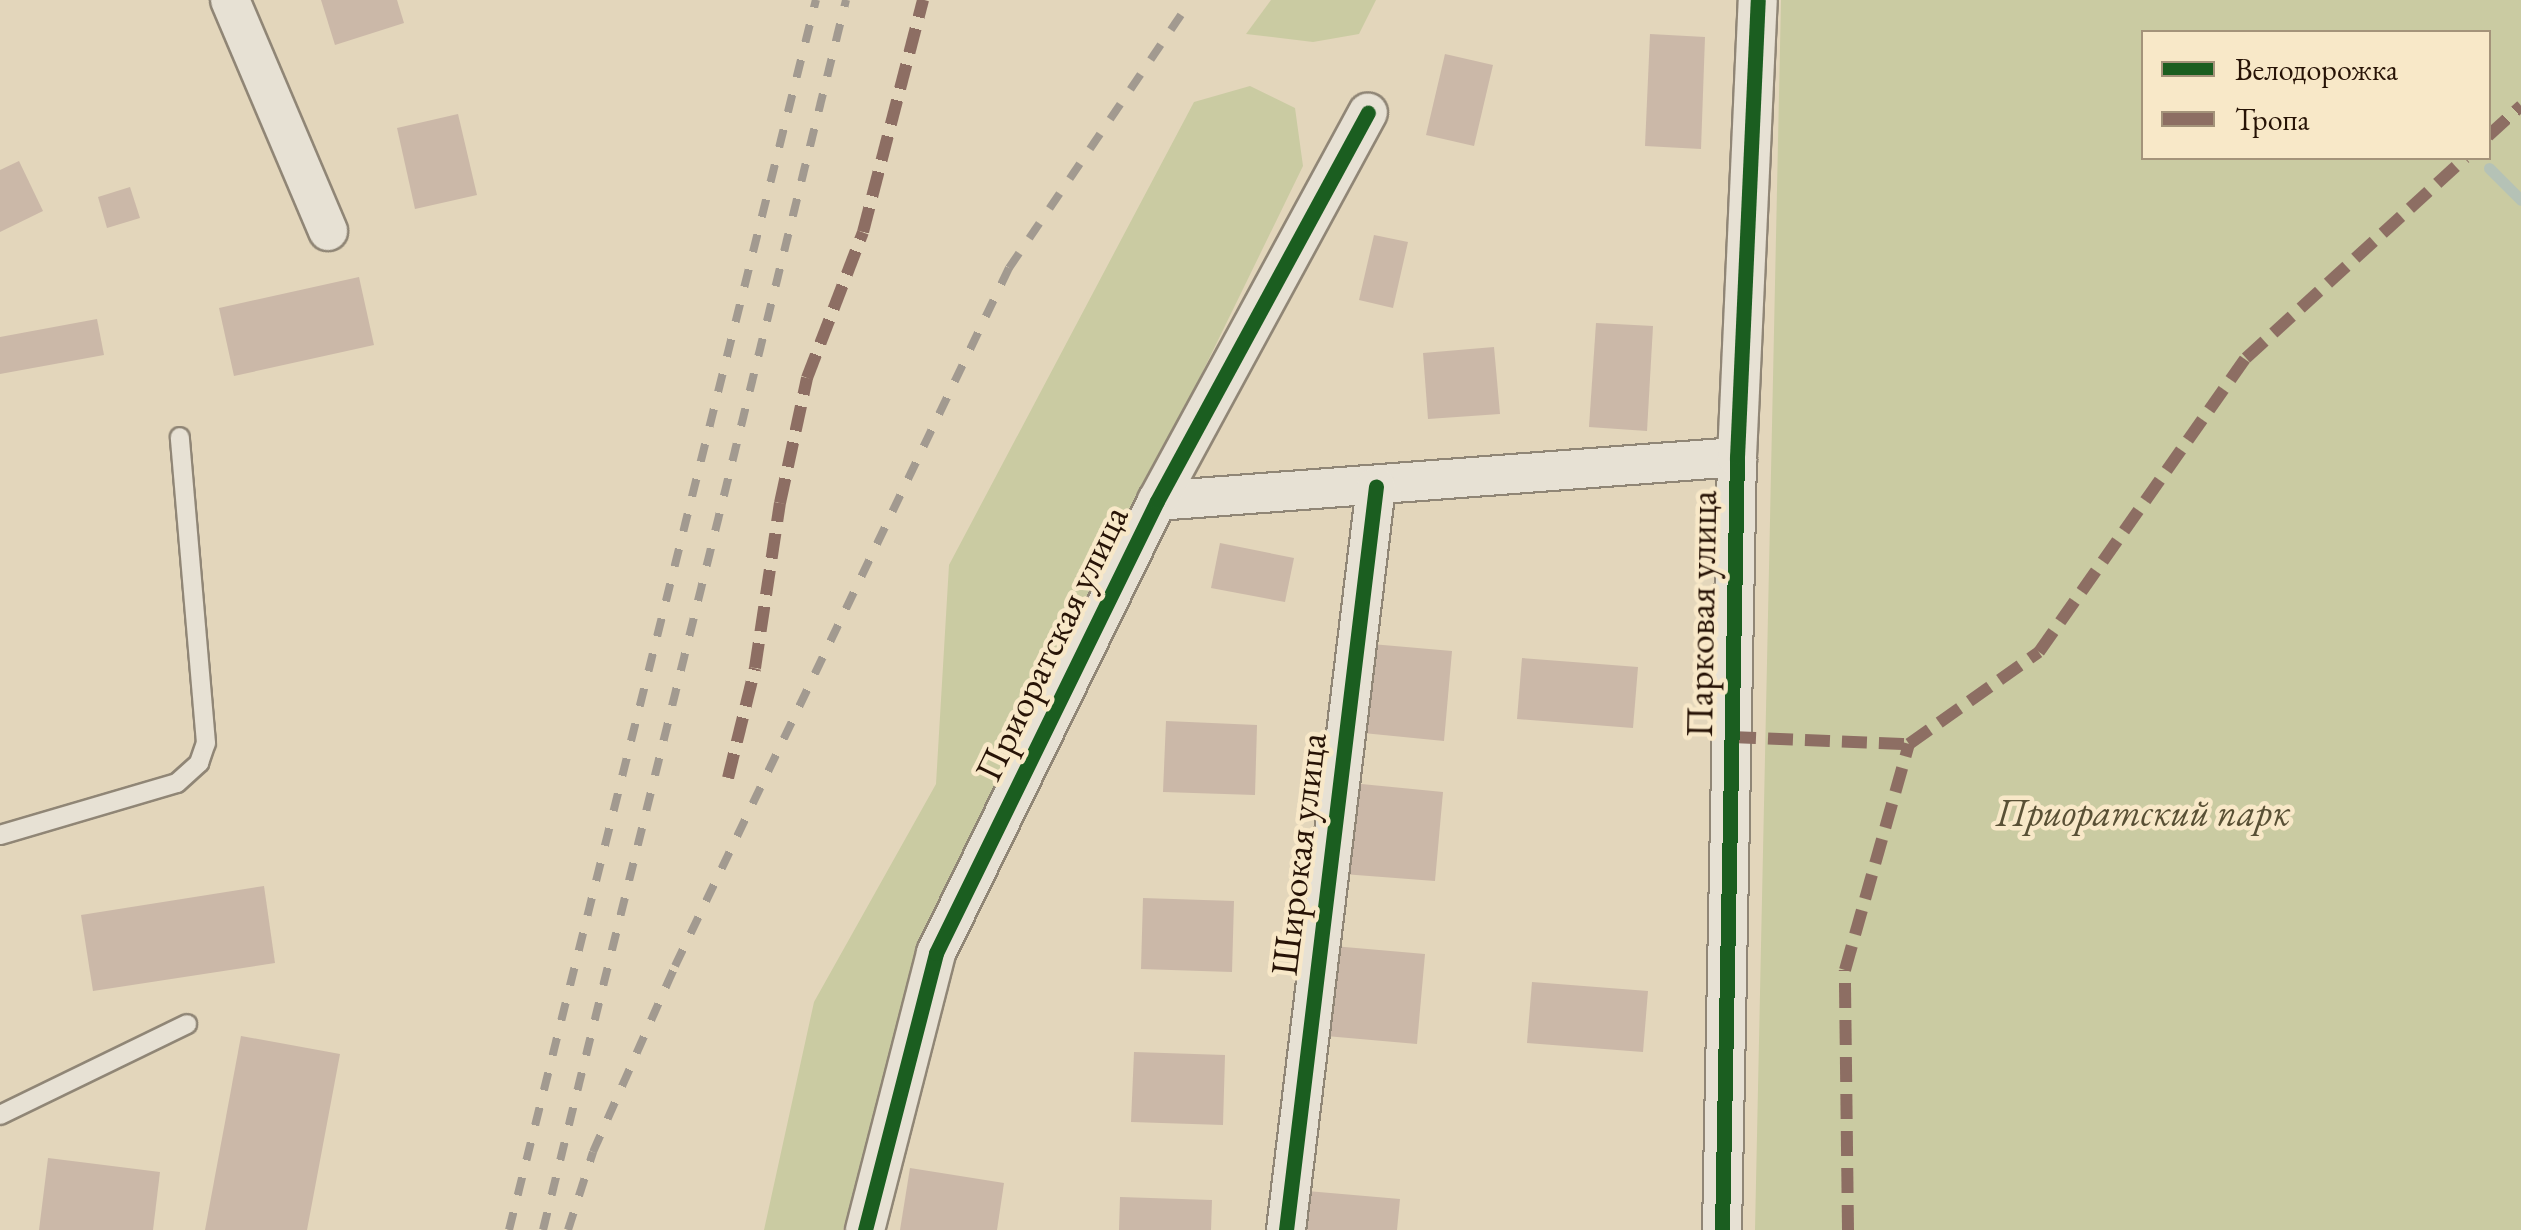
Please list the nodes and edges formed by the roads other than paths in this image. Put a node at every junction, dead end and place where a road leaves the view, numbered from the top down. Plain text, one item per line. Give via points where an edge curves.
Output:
1 (230, 0) edge
2 (1758, 0) edge
3 (1368, 113) dead end
4 (328, 232) dead end
5 (180, 437) dead end
6 (1737, 458) junction
7 (1376, 486) junction
8 (1156, 501) junction
9 (0, 835) edge
10 (188, 1024) dead end
11 (0, 1115) edge
12 (865, 1230) edge
13 (1286, 1230) edge
14 (1722, 1230) edge

1 - 4 street
2 - 6 street, Парковая улица
3 - 8 street, Приоратская улица
5 - 9 lane via 206,743 200,763 177,783
6 - 7 street
6 - 14 street, Парковая улица
7 - 8 street
7 - 13 street, Широкая улица
8 - 12 street, Приоратская улица via 936,953
10 - 11 lane

